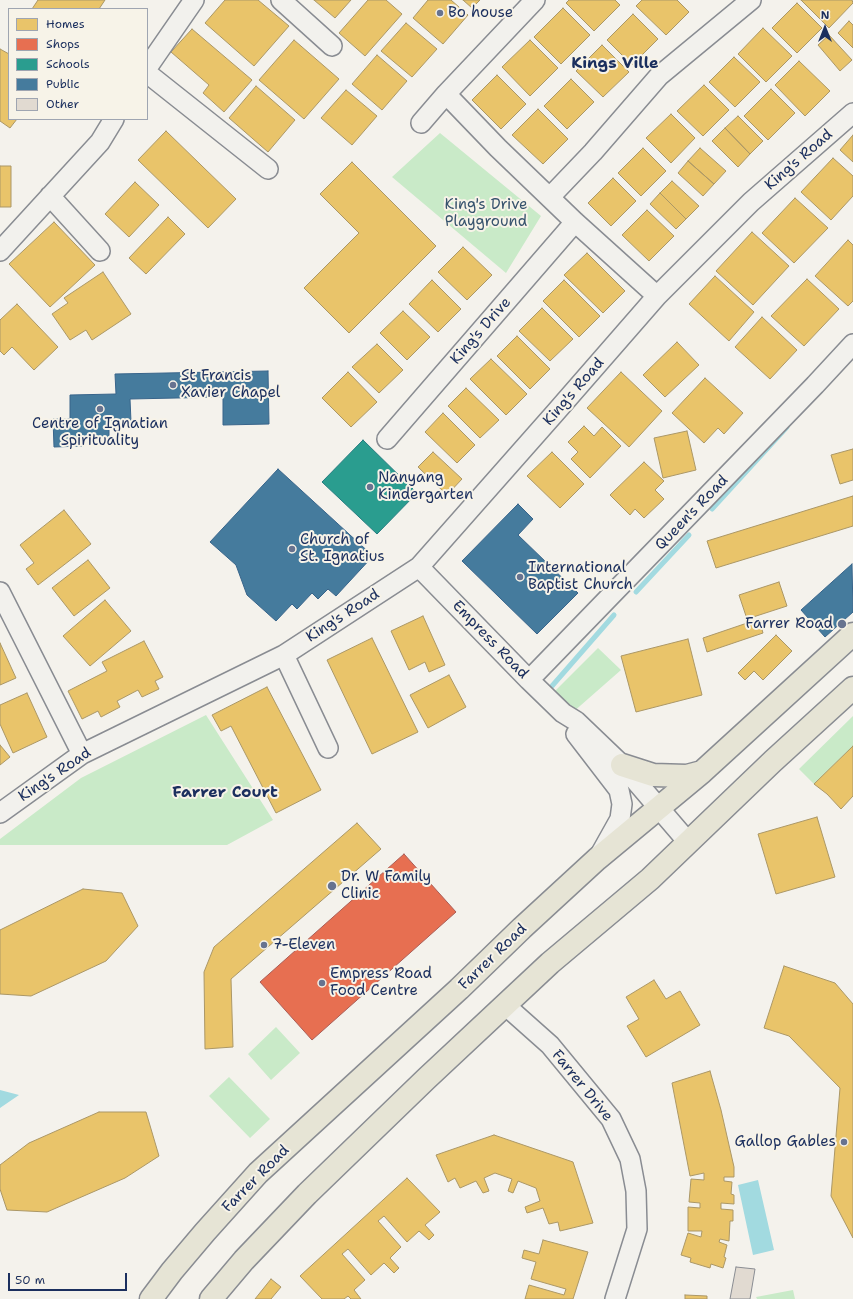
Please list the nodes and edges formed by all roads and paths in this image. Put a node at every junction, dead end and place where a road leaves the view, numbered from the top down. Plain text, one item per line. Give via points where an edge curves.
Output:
1 (194, 0) edge
2 (280, 0) edge
3 (535, 0) edge
4 (752, 0) edge
5 (332, 46) dead end
6 (148, 67) edge
7 (148, 74) edge
8 (446, 94) junction
9 (853, 113) edge
10 (113, 120) edge
11 (421, 123) dead end
12 (268, 169) dead end
13 (50, 196) junction
14 (550, 197) junction
15 (575, 222) junction
16 (0, 251) edge
17 (100, 251) dead end
18 (657, 296) junction
19 (853, 344) edge
20 (387, 440) dead end
21 (419, 567) junction
22 (0, 592) edge
23 (853, 634) edge
24 (284, 655) junction
25 (529, 680) junction
26 (853, 688) edge
27 (563, 713) junction
28 (328, 748) dead end
29 (82, 754) junction
30 (622, 765) junction
31 (702, 772) junction
32 (658, 808) junction
33 (0, 813) edge
34 (688, 842) junction
35 (597, 859) junction
36 (505, 1005) junction
37 (152, 1299) edge
38 (211, 1299) edge
39 (615, 1299) edge

1 - 6 street
2 - 5 street
3 - 8 street
4 - 14 street via 659,76
7 - 12 street
8 - 11 street
8 - 14 street
9 - 18 street, King's Road via 751,202
10 - 13 street via 100,142
13 - 16 street
13 - 17 street
14 - 15 street
15 - 18 street
15 - 20 street, King's Drive
18 - 21 street, King's Road
19 - 25 street, Queen's Road
21 - 24 street, King's Road
21 - 25 street, Empress Road
22 - 29 street
23 - 31 highway, Farrer Road
24 - 28 street
24 - 29 street, King's Road
25 - 27 street, Empress Road
26 - 34 highway
27 - 30 street, Empress Road via 576,721
27 - 35 street, Empress Road via 570,727 619,790 622,804 620,819
29 - 33 street, King's Road
30 - 31 highway via 653,775 687,776
30 - 32 street, Empress Road
31 - 32 highway, Farrer Road
32 - 34 street, Empress Road
32 - 35 highway, Farrer Road
34 - 36 highway via 650,879 550,963
35 - 37 highway, Farrer Road via 258,1173 172,1271
36 - 38 highway via 307,1194
36 - 39 street, Farrer Drive via 550,1045 611,1118 630,1158 636,1191 637,1229

